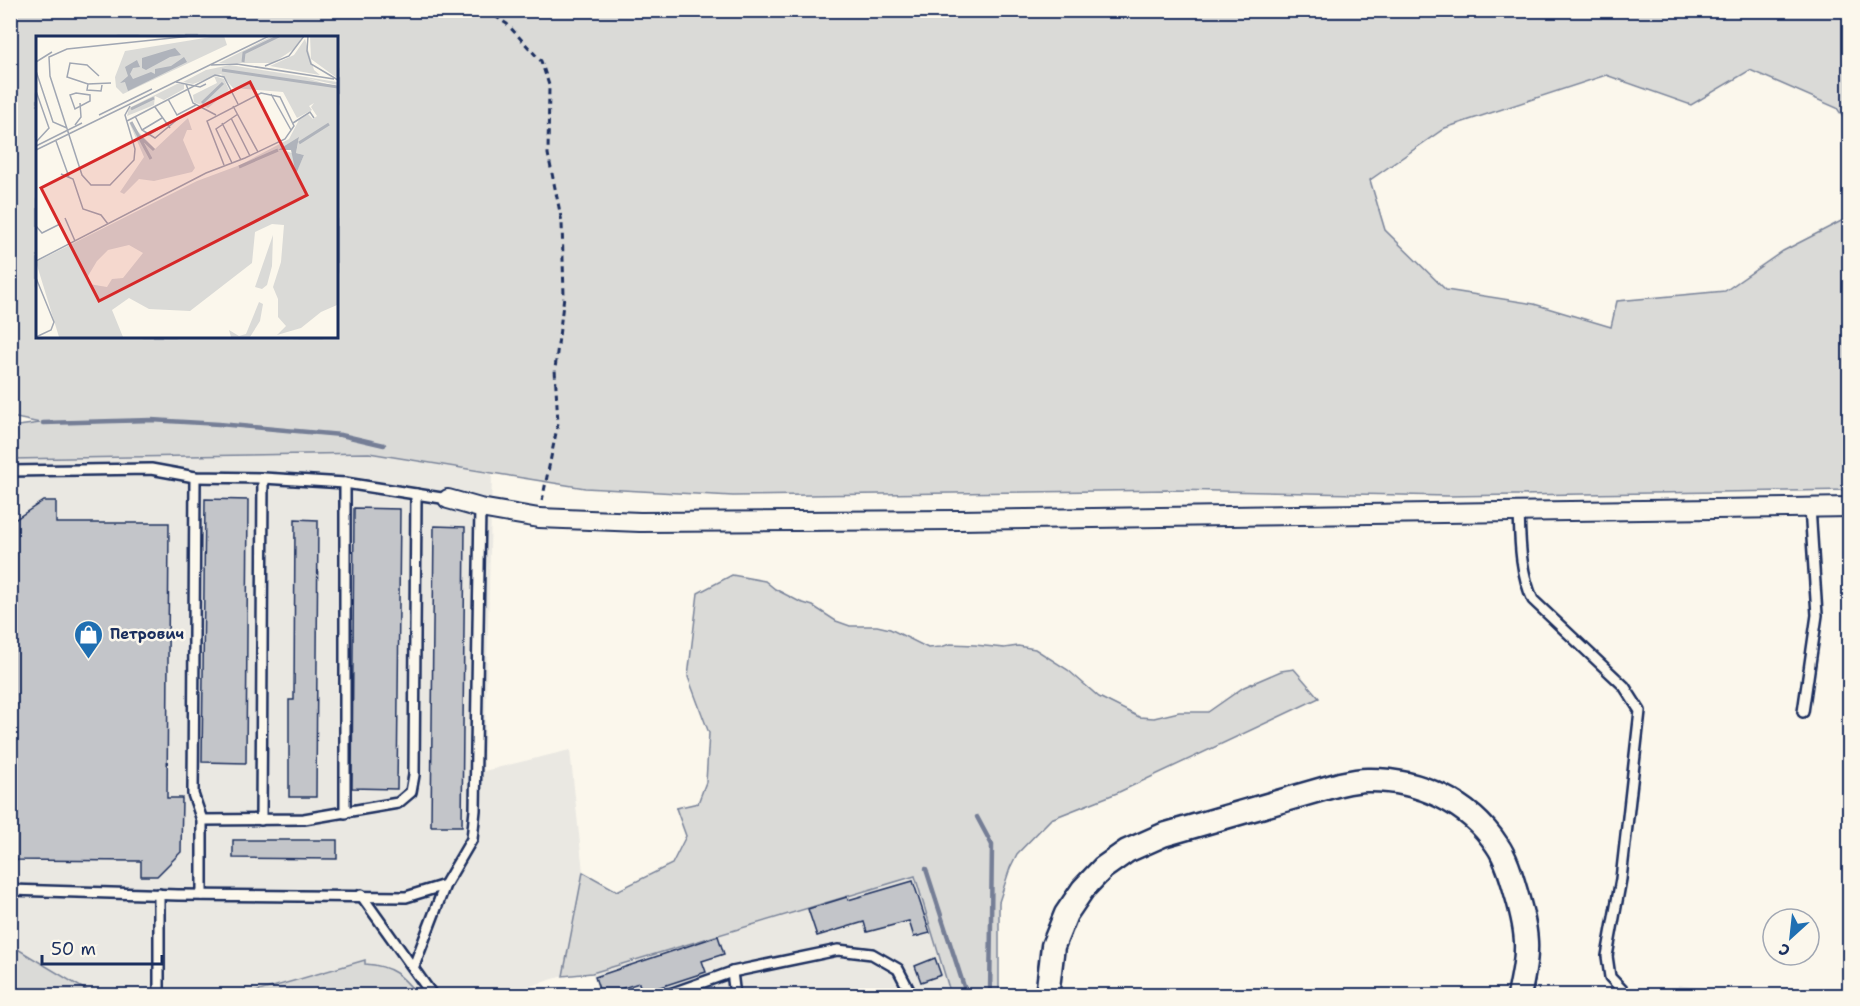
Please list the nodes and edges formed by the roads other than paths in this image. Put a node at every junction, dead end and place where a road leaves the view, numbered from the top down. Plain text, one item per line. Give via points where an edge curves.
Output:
1 (10, 471) edge
2 (195, 477) junction
3 (263, 478) junction
4 (345, 483) junction
5 (416, 494) junction
6 (448, 499) joint
7 (1810, 507) junction
8 (1850, 507) edge
9 (480, 508) junction
10 (1519, 511) junction
11 (1803, 712) dead end
12 (345, 813) junction
13 (202, 820) junction
14 (261, 820) junction
15 (445, 885) junction
16 (10, 890) edge
17 (159, 894) junction
18 (202, 895) junction
19 (361, 895) junction
20 (414, 966) junction
21 (732, 972) junction
22 (1619, 991) edge
23 (159, 996) edge
24 (433, 996) edge
25 (664, 996) edge
26 (735, 996) edge
27 (912, 996) edge
28 (1047, 996) edge
29 (1519, 996) edge
30 (1628, 996) edge

1 - 2 lane via 151,469
2 - 3 lane
2 - 13 lane via 193,794
3 - 4 lane
3 - 14 lane
4 - 5 lane
4 - 12 lane
5 - 6 lane
5 - 12 lane via 411,792 398,803
6 - 9 street
7 - 8 street
7 - 10 street
7 - 11 lane via 1817,615
9 - 10 street via 539,518 640,522
9 - 15 lane via 475,810 472,839
10 - 22 lane via 1527,587 1533,600 1624,686 1640,711 1621,879 1607,956 1610,977
12 - 14 lane
13 - 14 lane
13 - 18 lane
15 - 19 lane via 406,897
15 - 20 lane
16 - 17 lane
17 - 18 lane
17 - 23 lane
18 - 19 lane
19 - 20 lane
20 - 24 lane
21 - 25 lane
21 - 26 lane
21 - 27 lane via 838,950 872,954 898,969
22 - 30 lane
28 - 29 street via 1053,946 1066,914 1089,882 1127,851 1174,831 1365,780 1416,786 1444,796 1476,819 1498,845 1523,916 1527,951

